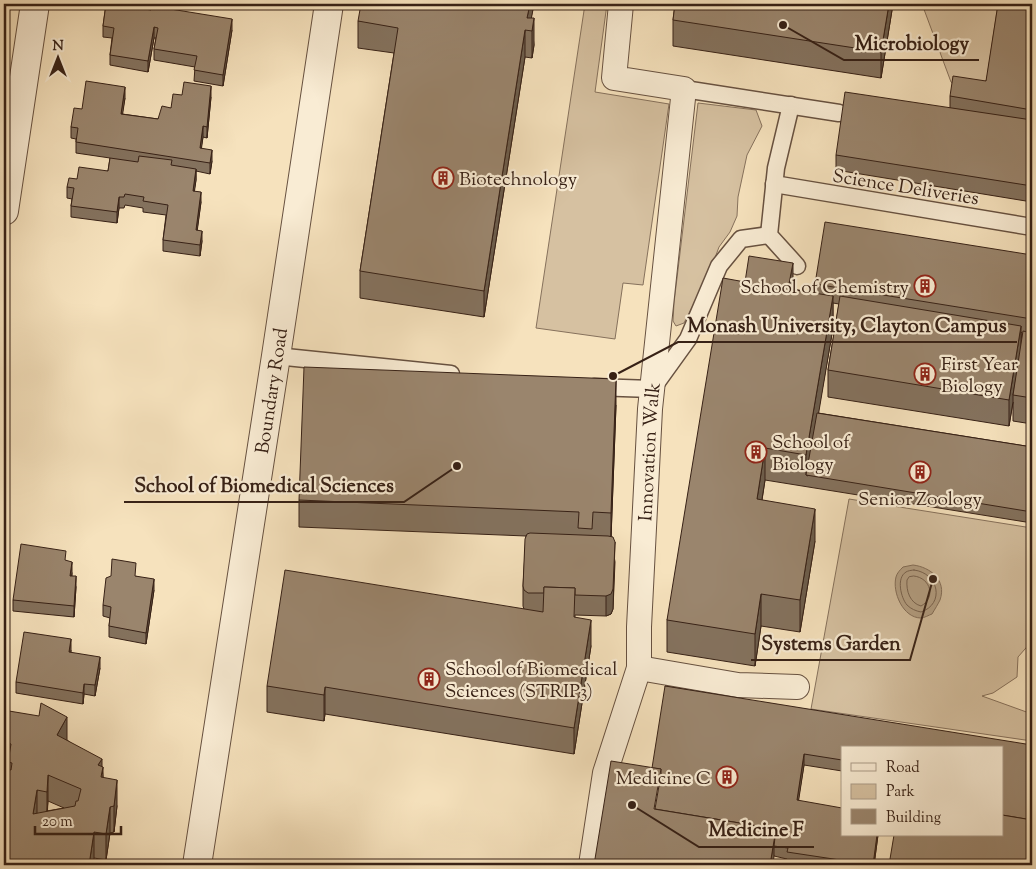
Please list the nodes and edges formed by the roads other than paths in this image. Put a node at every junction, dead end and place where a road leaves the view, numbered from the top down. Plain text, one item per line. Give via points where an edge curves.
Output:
1 (35, 4) edge
2 (328, 4) edge
3 (621, 4) edge
4 (684, 90) junction
5 (791, 105) junction
6 (839, 113) dead end
7 (774, 184) junction
8 (4, 211) edge
9 (1032, 227) edge
10 (769, 235) junction
11 (798, 266) dead end
12 (276, 356) junction
13 (462, 375) edge
14 (579, 386) edge
15 (652, 389) junction
16 (639, 668) junction
17 (798, 687) dead end
18 (197, 865) edge
19 (591, 865) edge

1 - 8 street
2 - 12 street, Boundary Road
3 - 4 street via 614,78
4 - 5 lane
4 - 15 street, Innovation Walk
5 - 6 lane
5 - 7 lane
7 - 9 lane, Science Deliveries
7 - 10 lane
10 - 11 lane
10 - 15 lane via 741,239 719,266 688,339
12 - 13 lane
12 - 18 street, Boundary Road
14 - 15 lane
15 - 16 street, Innovation Walk
16 - 17 street via 738,685
16 - 19 street, Innovation Walk via 605,773

